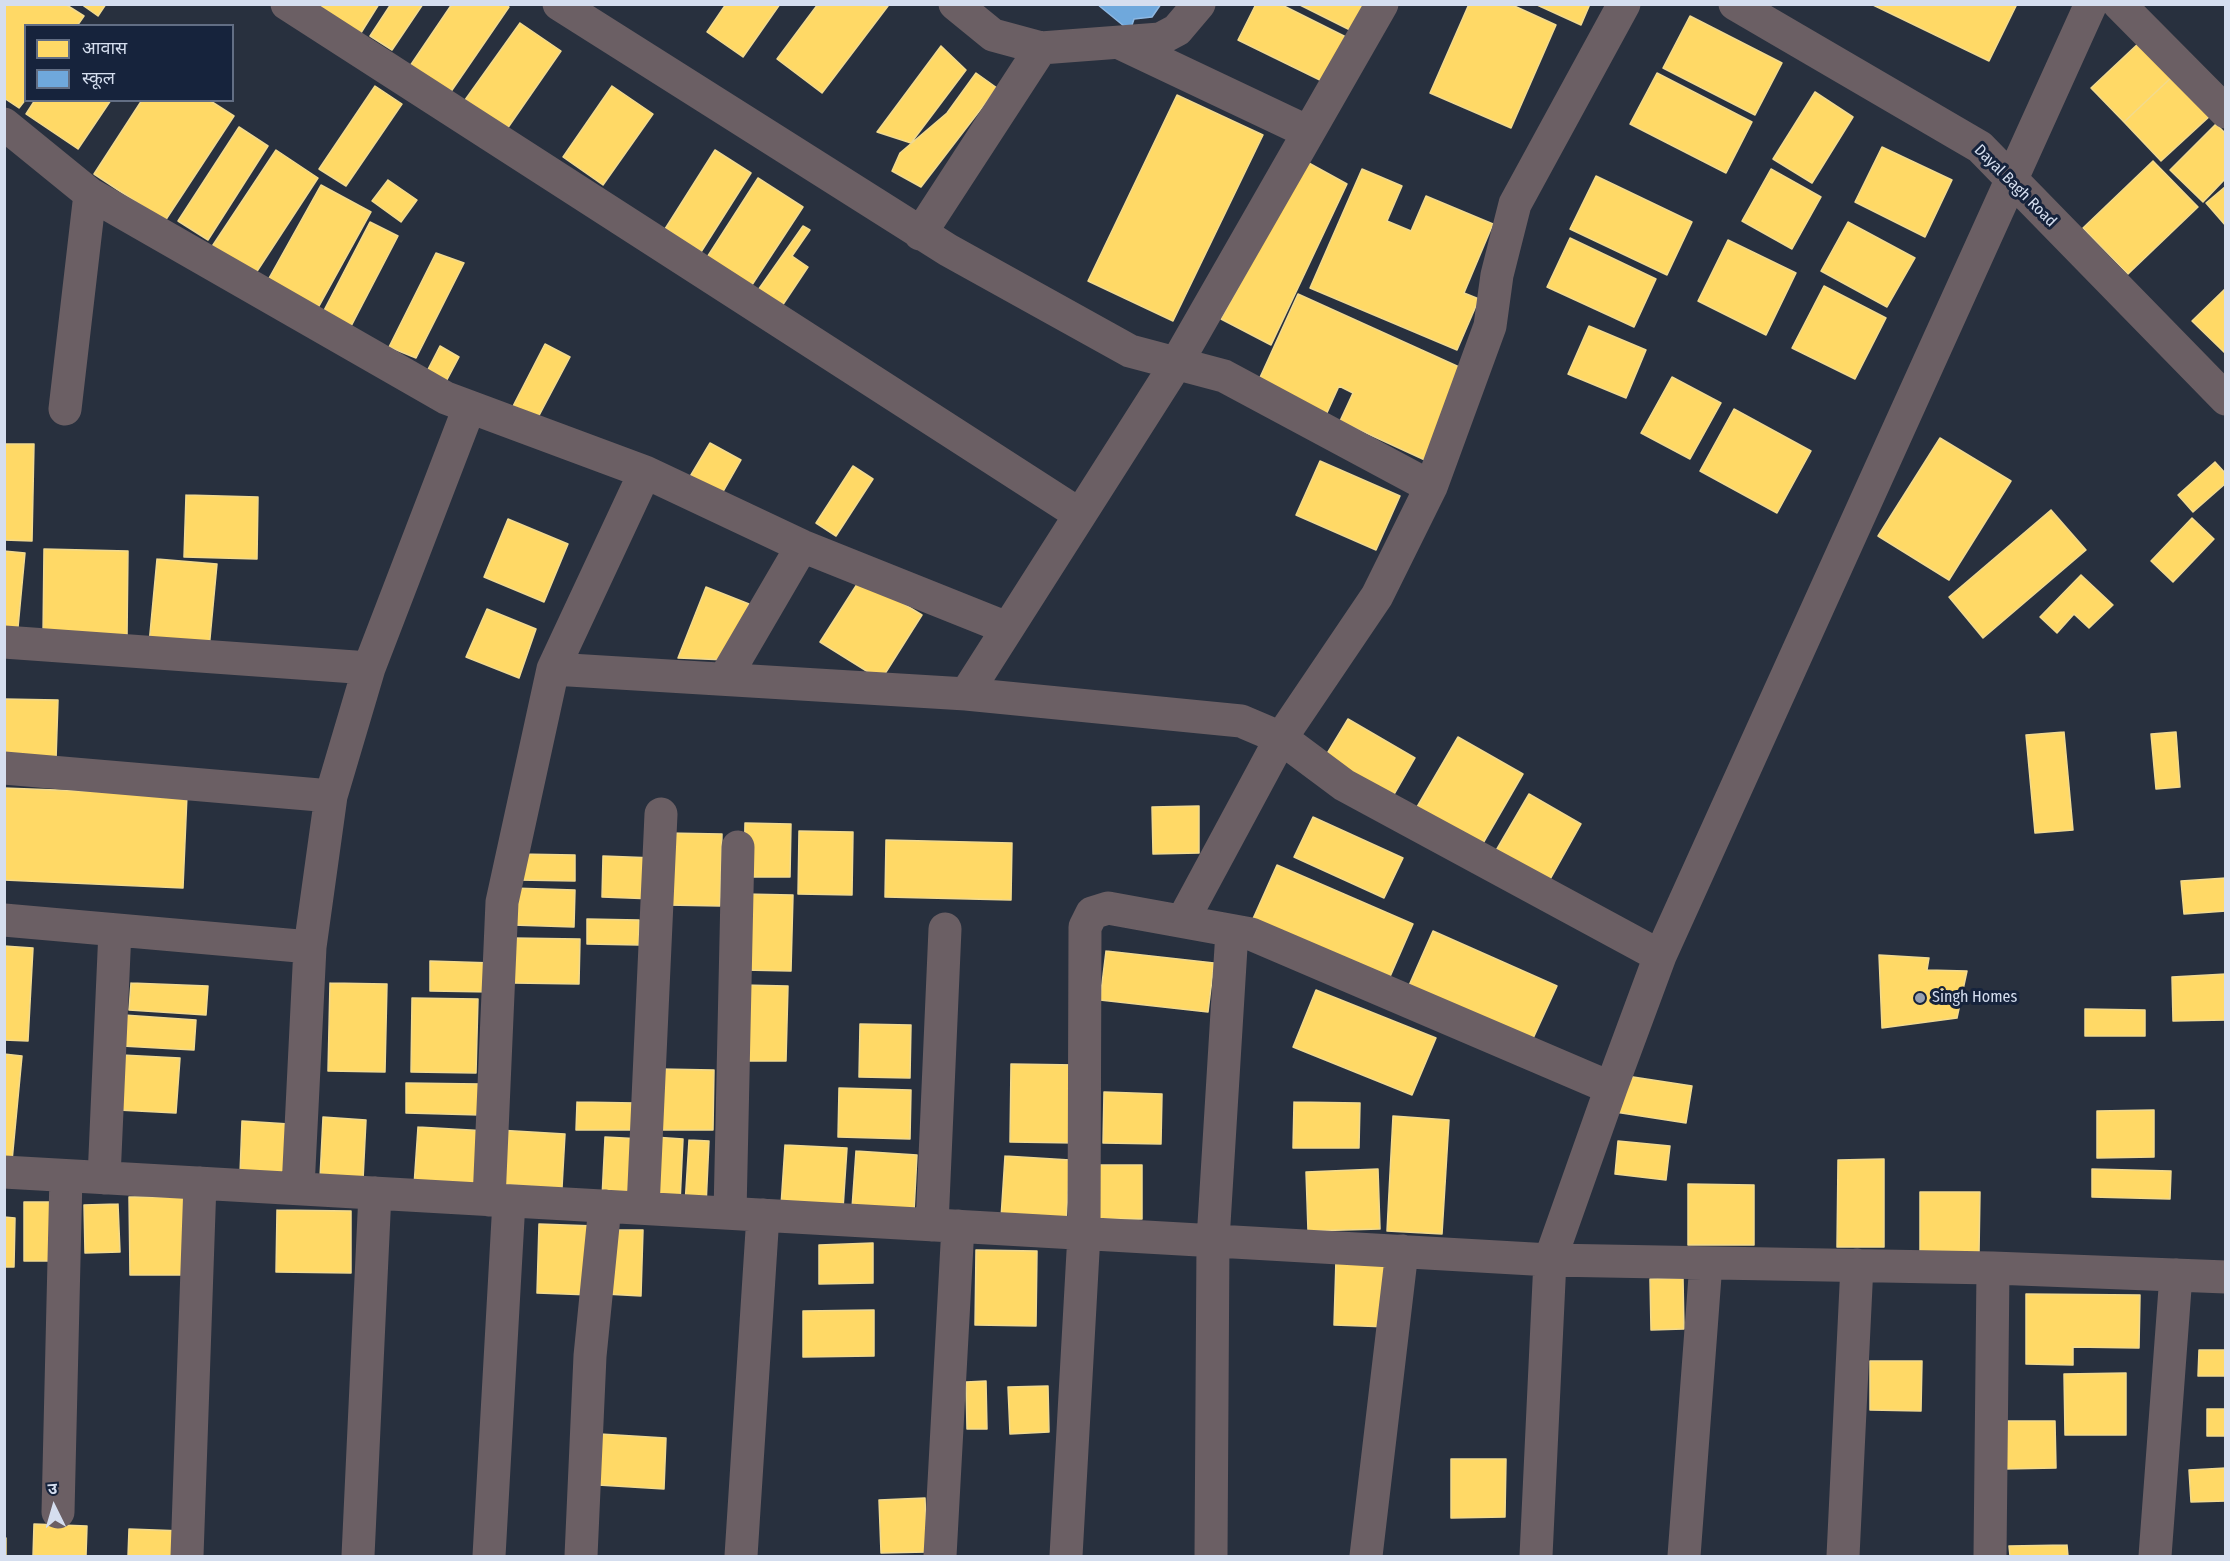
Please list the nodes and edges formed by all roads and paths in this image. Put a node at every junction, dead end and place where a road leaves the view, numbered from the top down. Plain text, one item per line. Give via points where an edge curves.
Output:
1 (287, 4) edge
2 (559, 4) edge
3 (955, 4) edge
4 (1199, 4) edge
5 (1382, 4) edge
6 (1624, 4) edge
7 (1735, 4) edge
8 (2091, 4) edge
9 (2119, 4) edge
10 (1118, 42) junction
11 (1041, 48) junction
12 (2226, 112) edge
13 (4, 124) edge
14 (1308, 132) junction
15 (2012, 182) junction
16 (90, 194) junction
17 (920, 234) junction
18 (1176, 364) junction
19 (2226, 399) edge
20 (469, 408) junction
21 (65, 409) dead end
22 (645, 472) junction
23 (1431, 487) junction
24 (1079, 514) junction
25 (802, 546) junction
26 (1007, 628) junction
27 (4, 642) edge
28 (369, 668) junction
29 (553, 669) junction
30 (725, 678) junction
31 (966, 694) junction
32 (1281, 738) junction
33 (4, 768) edge
34 (331, 796) junction
35 (661, 814) dead end
36 (738, 847) dead end
37 (4, 920) edge
38 (1184, 920) junction
39 (945, 929) dead end
40 (115, 930) junction
41 (1232, 931) junction
42 (310, 947) junction
43 (1660, 956) junction
44 (1611, 1088) junction
45 (4, 1172) edge
46 (66, 1176) junction
47 (104, 1178) junction
48 (200, 1183) junction
49 (298, 1188) junction
50 (375, 1193) junction
51 (499, 1201) junction
52 (605, 1206) junction
53 (643, 1208) junction
54 (730, 1213) junction
55 (763, 1215) junction
56 (945, 1225) junction
57 (1084, 1234) junction
58 (1213, 1240) junction
59 (1402, 1251) junction
60 (1550, 1260) junction
61 (1706, 1263) junction
62 (1857, 1266) junction
63 (1993, 1268) junction
64 (2176, 1275) junction
65 (2226, 1277) edge
66 (58, 1512) dead end
67 (187, 1557) edge
68 (358, 1557) edge
69 (489, 1557) edge
70 (581, 1557) edge
71 (741, 1557) edge
72 (940, 1557) edge
73 (1066, 1557) edge
74 (1211, 1557) edge
75 (1366, 1557) edge
76 (1536, 1557) edge
77 (1684, 1557) edge
78 (1843, 1557) edge
79 (1990, 1557) edge
80 (2155, 1557) edge

1 - 24 street
2 - 17 street
3 - 11 street via 993,35
4 - 10 street via 1177,30 1160,39
5 - 14 street
6 - 23 street via 1515,204 1497,275 1490,326
7 - 15 street, Dayal Bagh Road via 1972,142
8 - 15 street
9 - 12 street
10 - 11 street
10 - 14 street
11 - 17 street
13 - 16 street
14 - 18 street
15 - 19 street, Dayal Bagh Road
15 - 43 street
16 - 20 street
16 - 21 street
17 - 18 street via 1130,351
18 - 23 street via 1224,376
18 - 24 street
20 - 22 street
20 - 28 street
22 - 25 street
22 - 29 street
23 - 32 street via 1359,625
24 - 26 street
25 - 26 street
25 - 30 street
26 - 31 street
27 - 28 street
28 - 34 street
29 - 30 street
29 - 51 street via 502,902
30 - 31 street
31 - 32 street via 1241,721
32 - 38 street
32 - 43 street via 1344,785
33 - 34 street
34 - 42 street
35 - 53 street
36 - 54 street
37 - 40 street
38 - 41 street
38 - 57 street via 1108,908 1092,914 1085,927
39 - 56 street
40 - 42 street
40 - 47 street
41 - 44 street via 1251,934
41 - 58 street
42 - 49 street
43 - 44 street
44 - 60 street
45 - 46 street
46 - 47 street
46 - 66 street
47 - 48 street
48 - 49 street
48 - 67 street
49 - 50 street
50 - 51 street
50 - 68 street
51 - 52 street
51 - 69 street
52 - 53 street
52 - 70 street via 590,1356
53 - 54 street
54 - 55 street
55 - 56 street
55 - 71 street
56 - 57 street
56 - 72 street
57 - 58 street
57 - 73 street
58 - 59 street
58 - 74 street
59 - 60 street
59 - 75 street
60 - 61 street
60 - 76 street
61 - 62 street
61 - 77 street
62 - 63 street
62 - 78 street
63 - 64 street
63 - 79 street
64 - 65 street
64 - 80 street

